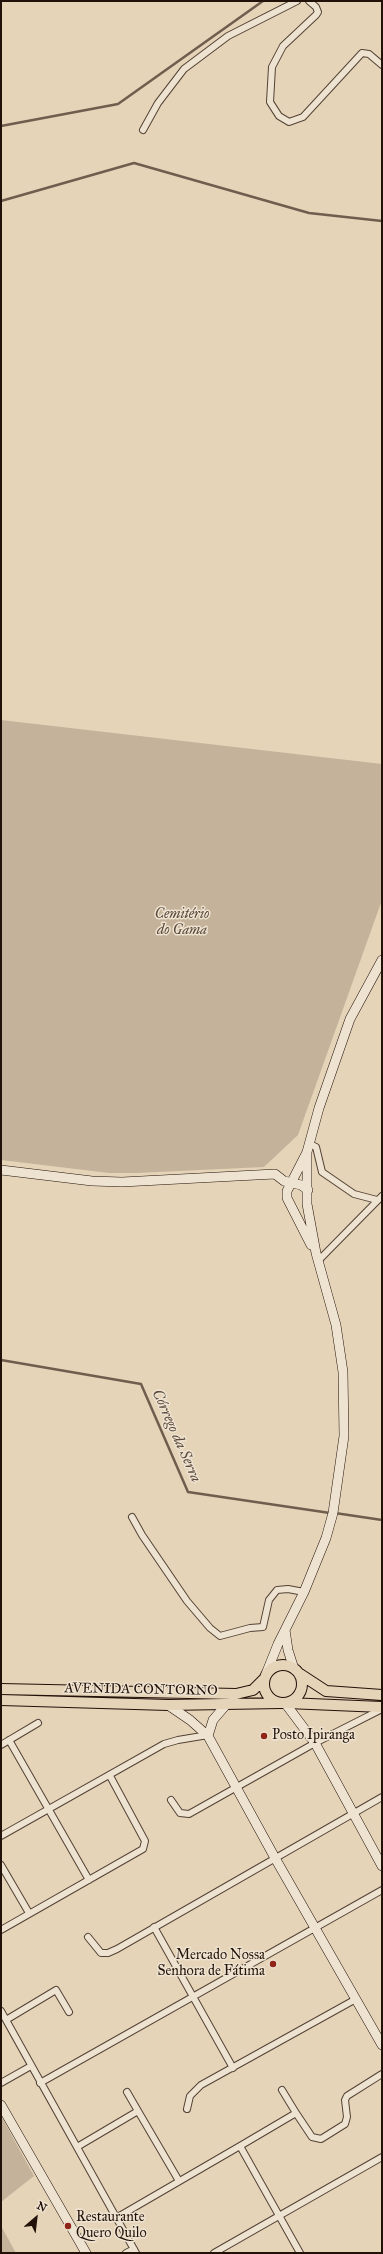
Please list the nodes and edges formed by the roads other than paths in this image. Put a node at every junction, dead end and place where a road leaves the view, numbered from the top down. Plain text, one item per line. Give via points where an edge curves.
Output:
1 (297, 1) edge
2 (309, 1) edge
3 (382, 65) edge
4 (143, 130) dead end
5 (382, 960) edge
6 (309, 1148) junction
7 (1, 1170) edge
8 (291, 1184) junction
9 (308, 1190) junction
10 (379, 1198) edge
11 (291, 1204) junction
12 (307, 1204) junction
13 (317, 1257) junction
14 (132, 1517) dead end
15 (304, 1592) junction
16 (285, 1630) junction
17 (296, 1670) junction
18 (265, 1676) junction
19 (1, 1689) edge
20 (382, 1695) edge
21 (1, 1700) edge
22 (283, 1703) junction
23 (168, 1705) junction
24 (225, 1706) junction
25 (382, 1708) edge
26 (38, 1723) dead end
27 (208, 1735) junction
28 (9, 1740) junction
29 (315, 1743) junction
30 (1, 1745) edge
31 (110, 1776) junction
32 (236, 1787) junction
33 (382, 1798) edge
34 (171, 1800) dead end
35 (48, 1810) junction
36 (352, 1814) junction
37 (1, 1836) edge
38 (274, 1858) junction
39 (1, 1865) edge
40 (382, 1866) edge
41 (89, 1880) junction
42 (382, 1890) edge
43 (29, 1913) junction
44 (154, 1927) junction
45 (315, 1928) junction
46 (1, 1930) edge
47 (88, 1937) dead end
48 (194, 1998) junction
49 (356, 1999) junction
50 (1, 2011) edge
51 (69, 2012) dead end
52 (6, 2020) junction
53 (382, 2046) edge
54 (31, 2066) junction
55 (233, 2068) junction
56 (382, 2074) edge
57 (1, 2083) edge
58 (40, 2083) junction
59 (282, 2090) dead end
60 (127, 2092) dead end
61 (1, 2105) edge
62 (187, 2109) dead end
63 (138, 2111) junction
64 (296, 2113) junction
65 (240, 2146) junction
66 (77, 2147) junction
67 (382, 2157) edge
68 (179, 2181) junction
69 (278, 2215) junction
70 (116, 2218) junction
71 (135, 2251) edge
72 (86, 2253) edge
73 (126, 2253) edge
74 (214, 2253) edge
75 (300, 2253) edge

1 - 4 street via 228,36 184,69 158,103
2 - 3 street via 318,12 286,42 272,67 270,102 279,116 289,122 303,117 362,53 369,54
5 - 6 street via 350,1019 319,1108
6 - 8 street
6 - 9 street
6 - 10 street via 316,1147 322,1172 354,1194
7 - 8 street via 122,1182 275,1174
8 - 9 street via 301,1184
8 - 11 street via 287,1198
9 - 12 street
10 - 13 street
11 - 12 street via 298,1209
11 - 13 street
12 - 13 street
13 - 15 street via 336,1325 343,1372 344,1436 333,1513 326,1538
14 - 15 street via 188,1601 220,1636 263,1627 269,1600 277,1590
15 - 16 street
16 - 17 street via 288,1650
16 - 18 street
17 - 18 main road via 282,1665 271,1669
17 - 20 main road via 326,1691
17 - 22 main road via 301,1678 302,1689 296,1698
18 - 19 main road, AVENIDA CONTORNO via 253,1690 236,1694
18 - 22 main road via 267,1694 271,1699
21 - 23 main road, AVENIDA CONTORNO
22 - 24 main road, AVENIDA CONTORNO
22 - 25 main road, AVENIDA CONTORNO
22 - 29 street
23 - 24 main road, AVENIDA CONTORNO
23 - 27 street
24 - 27 street via 213,1720
25 - 29 street
26 - 28 street
27 - 31 street via 170,1742
27 - 32 street
28 - 30 street
28 - 35 street
29 - 32 street
29 - 36 street
31 - 35 street
31 - 41 street via 146,1844 136,1854
32 - 34 street via 189,1814 180,1812
32 - 38 street
33 - 36 street
35 - 37 street
35 - 41 street
36 - 38 street
36 - 40 street
38 - 44 street
38 - 45 street
39 - 43 street
41 - 43 street
42 - 45 street
43 - 46 street
44 - 47 street via 108,1953 101,1953
44 - 48 street
45 - 48 street
45 - 49 street
48 - 55 street
48 - 58 street
49 - 53 street
49 - 55 street
50 - 52 street
51 - 52 street via 56,1990
52 - 54 street
54 - 57 street
54 - 58 street
55 - 62 street via 194,2091 188,2100
56 - 64 street via 347,2096 345,2124 321,2138 312,2137
58 - 66 street
59 - 64 street
60 - 63 street
61 - 72 street
63 - 66 street
63 - 68 street
64 - 65 street
65 - 68 street
65 - 69 street
66 - 70 street
67 - 69 street
68 - 70 street
69 - 74 street
69 - 75 street
70 - 71 street
71 - 73 street

